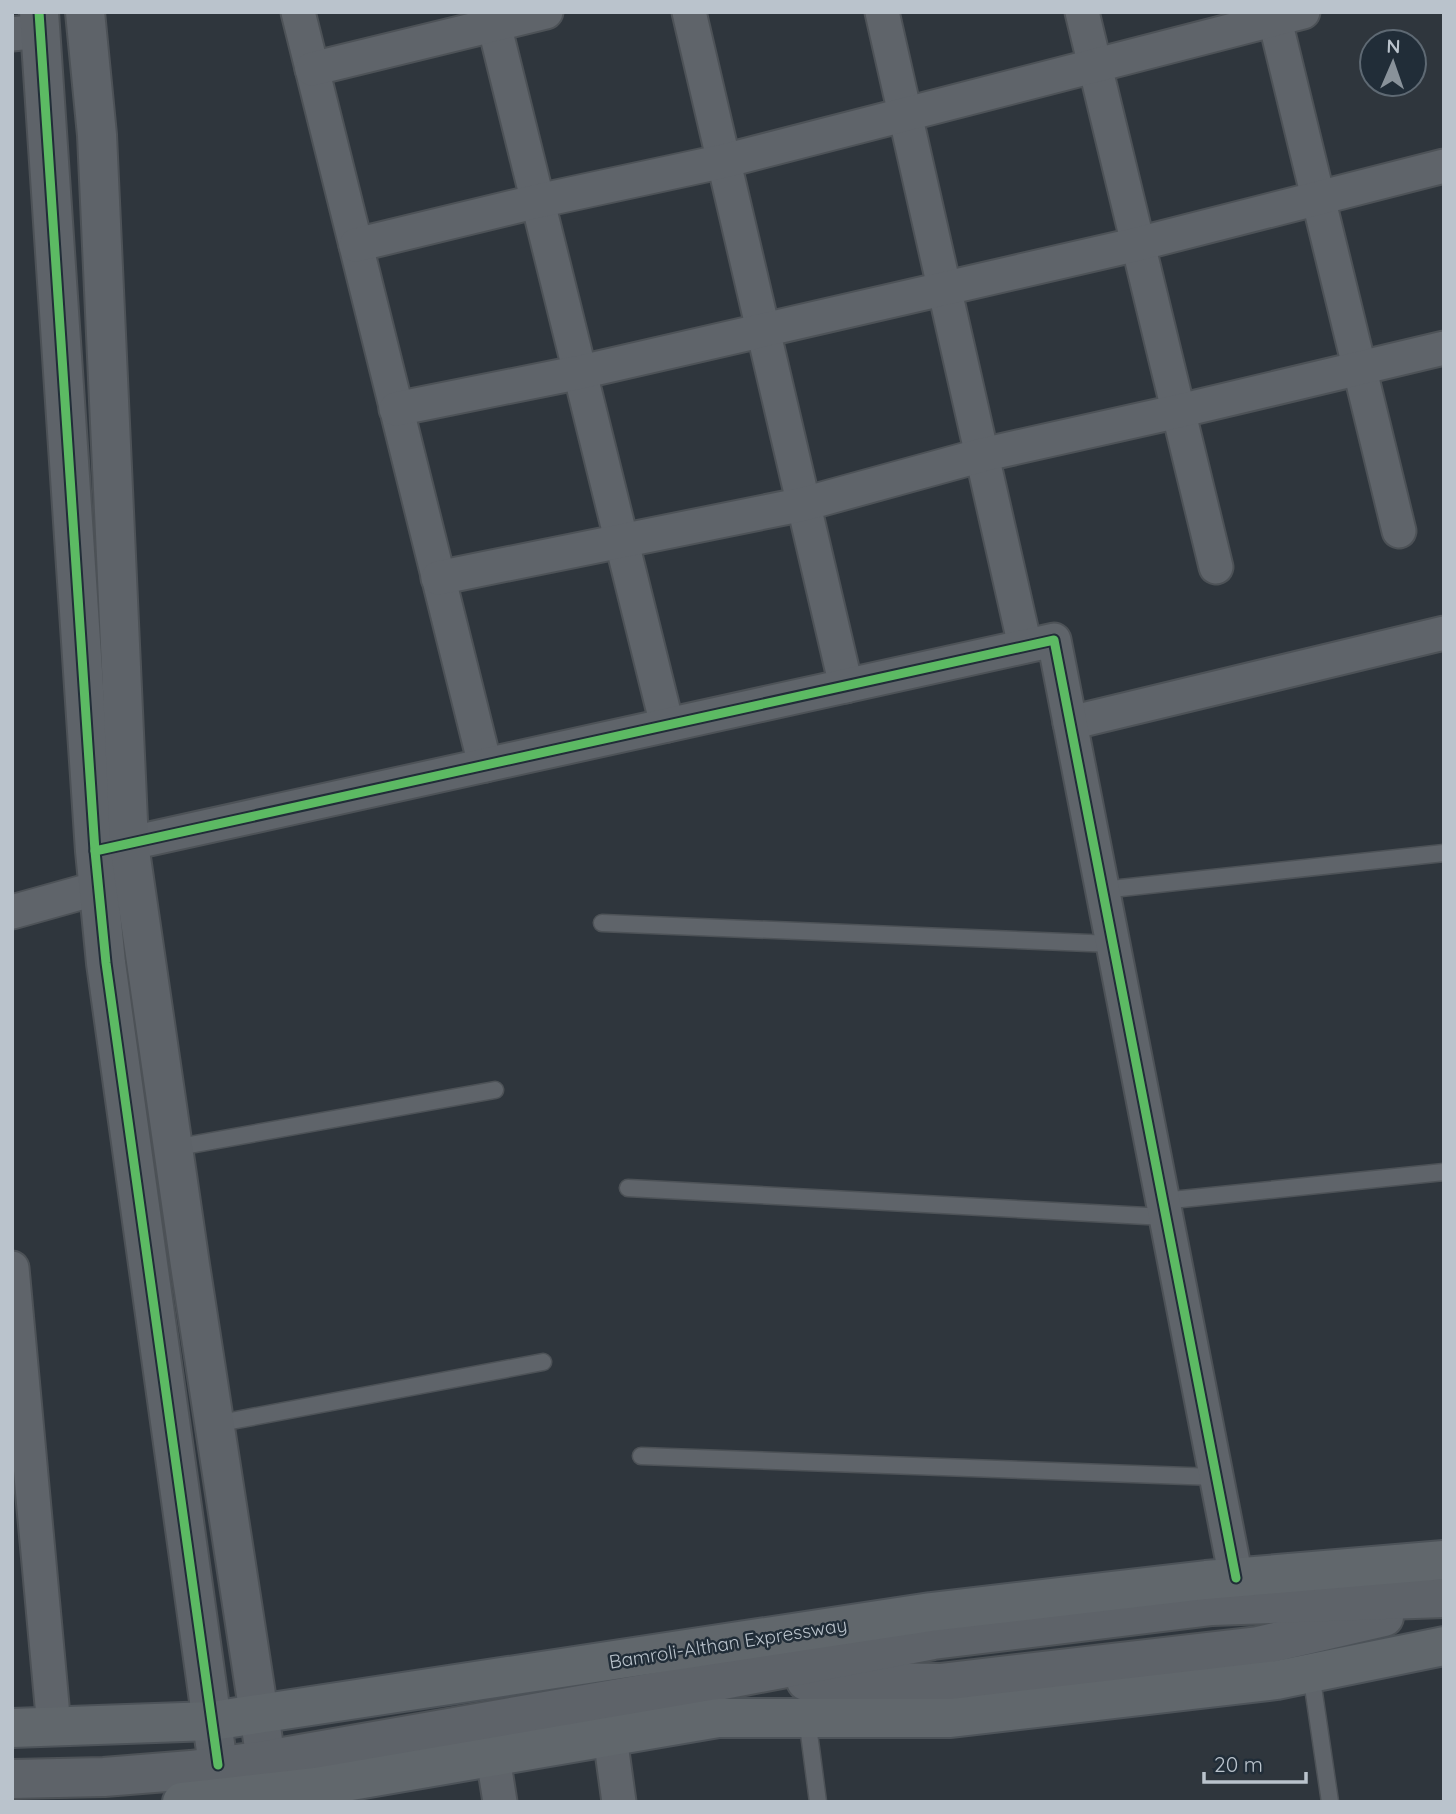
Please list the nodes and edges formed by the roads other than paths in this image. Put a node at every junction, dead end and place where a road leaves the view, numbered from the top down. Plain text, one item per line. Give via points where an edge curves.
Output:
1 (85, 12) edge
2 (298, 12) edge
3 (547, 12) edge
4 (689, 12) edge
5 (882, 12) edge
6 (1082, 12) edge
7 (1284, 15) edge
8 (493, 19) edge
9 (31, 26) edge
10 (1094, 64) junction
11 (312, 69) junction
12 (905, 114) junction
13 (724, 161) junction
14 (1444, 166) edge
15 (1319, 198) junction
16 (538, 201) junction
17 (1138, 244) junction
18 (356, 245) junction
19 (944, 288) junction
20 (763, 330) junction
21 (1444, 348) edge
22 (1360, 369) junction
23 (580, 372) junction
24 (396, 409) junction
25 (1179, 411) junction
26 (982, 455) junction
27 (804, 505) junction
28 (1399, 531) dead end
29 (622, 541) junction
30 (1216, 567) dead end
31 (439, 578) junction
32 (1444, 634) edge
33 (1025, 646) junction
34 (846, 686) junction
35 (1070, 723) junction
36 (667, 725) junction
37 (485, 765) junction
38 (1444, 853) edge
39 (107, 861) junction
40 (1102, 890) junction
41 (12, 912) edge
42 (602, 923) dead end
43 (1113, 944) junction
44 (495, 1090) dead end
45 (173, 1148) junction
46 (1444, 1172) edge
47 (628, 1188) dead end
48 (1164, 1209) junction
49 (12, 1268) edge
50 (543, 1362) dead end
51 (214, 1424) junction
52 (641, 1456) dead end
53 (1215, 1477) junction
54 (1444, 1560) edge
55 (1236, 1578) junction
56 (1444, 1600) edge
57 (1444, 1646) edge
58 (1311, 1673) junction
59 (258, 1714) junction
60 (807, 1718) junction
61 (212, 1721) junction
62 (54, 1727) junction
63 (12, 1728) edge
64 (610, 1737) junction
65 (308, 1751) junction
66 (493, 1757) junction
67 (265, 1760) junction
68 (12, 1779) edge
69 (195, 1788) edge
70 (318, 1795) edge
71 (500, 1802) edge
72 (619, 1802) edge
73 (818, 1802) edge
74 (1330, 1802) edge

1 - 39 street via 97,135
2 - 11 street
3 - 8 street
4 - 13 street
5 - 12 street
6 - 10 street
7 - 10 street
7 - 15 street
8 - 11 street
8 - 16 street
9 - 39 street
10 - 12 street
10 - 17 street
11 - 18 street
12 - 13 street
12 - 19 street
13 - 16 street
13 - 20 street
14 - 15 street
15 - 17 street
15 - 22 street
16 - 18 street
16 - 23 street
17 - 19 street
17 - 25 street
18 - 24 street
19 - 20 street
19 - 26 street
20 - 23 street
20 - 27 street
21 - 22 street
22 - 25 street
22 - 28 street
23 - 24 street
23 - 29 street
24 - 31 street
25 - 26 street
25 - 30 street
26 - 27 street
26 - 33 street
27 - 29 street
27 - 34 street
29 - 31 street
29 - 36 street
31 - 37 street
32 - 35 street
33 - 34 street
33 - 35 street via 1054,640
34 - 36 street
35 - 40 street
36 - 37 street
37 - 39 street
38 - 40 lane
39 - 41 street
39 - 45 street
39 - 61 street via 106,963
40 - 43 street
42 - 43 lane
43 - 48 street
44 - 45 lane
45 - 51 street
46 - 48 lane
47 - 48 lane
48 - 53 street
49 - 62 street
50 - 51 lane
51 - 59 street
52 - 53 lane
53 - 55 street
54 - 55 main road, Bamroli-Althan Expressway
55 - 59 main road, Bamroli-Althan Expressway via 931,1612
56 - 65 street, Bamroli-Althan Expressway via 1258,1646 940,1684 723,1680
57 - 58 main road
58 - 60 main road via 951,1717
58 - 74 lane
59 - 61 main road, Bamroli-Althan Expressway
59 - 67 street
60 - 64 main road via 718,1718
60 - 73 lane
61 - 62 main road, Bamroli-Althan Expressway
61 - 69 street
62 - 63 main road, Bamroli-Althan Expressway
64 - 66 main road
64 - 72 street
65 - 67 street, Bamroli-Althan Expressway
65 - 70 street
66 - 70 main road
66 - 71 street
67 - 69 street, Bamroli-Althan Expressway
68 - 69 street, Bamroli-Althan Expressway via 104,1777
69 - 70 main road

